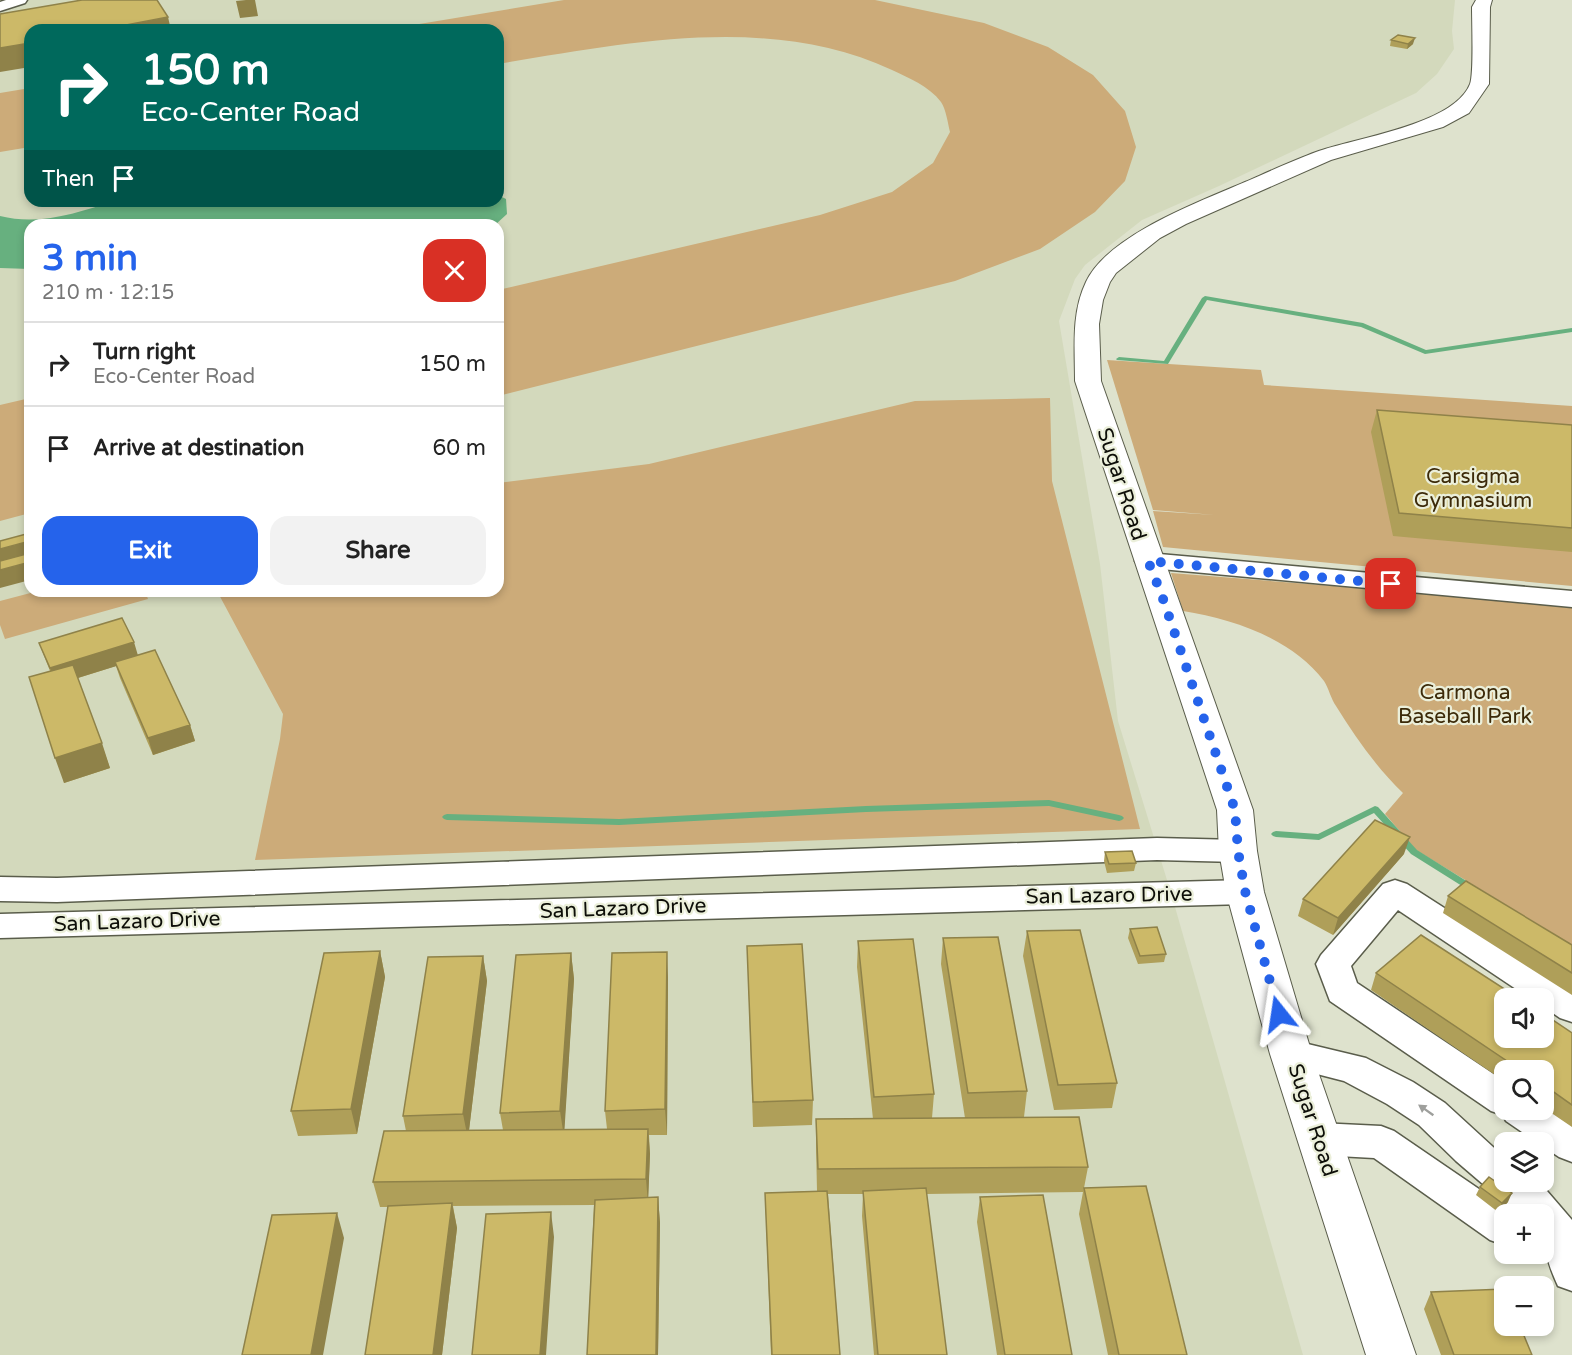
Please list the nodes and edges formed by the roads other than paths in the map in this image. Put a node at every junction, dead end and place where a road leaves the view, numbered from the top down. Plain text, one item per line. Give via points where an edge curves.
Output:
1 (20, 0) edge
2 (1484, 0) edge
3 (0, 7) edge
4 (1148, 561) junction
5 (1572, 599) edge
6 (1238, 851) junction
7 (0, 889) edge
8 (1245, 891) junction
9 (0, 926) edge
10 (1572, 1008) edge
11 (1291, 1054) junction
12 (1494, 1093) edge
13 (1534, 1120) edge
14 (1319, 1139) junction
15 (1572, 1146) edge
16 (1469, 1150) junction
17 (1494, 1171) edge
18 (1437, 1182) junction
19 (1522, 1192) edge
20 (1489, 1218) edge
21 (1554, 1261) edge
22 (1572, 1273) edge
23 (1391, 1355) edge

1 - 3 street
2 - 4 main road, Sugar Road via 1480,84 1462,109 1436,123 1324,156 1178,219 1122,256 1098,281 1087,324 1088,381
4 - 5 street
4 - 6 main road, Sugar Road via 1235,810
6 - 7 street, San Lazaro Drive via 1157,849
6 - 8 main road, Sugar Road
8 - 9 street, San Lazaro Drive
8 - 11 main road, Sugar Road
10 - 12 street via 1395,892 1333,964 1342,992
11 - 14 main road, Sugar Road
16 -> 11 street via 1432,1114 1400,1093 1353,1068
13 - 15 street
14 - 18 street via 1380,1142
14 - 23 main road, Sugar Road
16 - 17 street
16 - 18 street
18 - 20 street
19 - 22 street via 1557,1230
21 - 22 street

